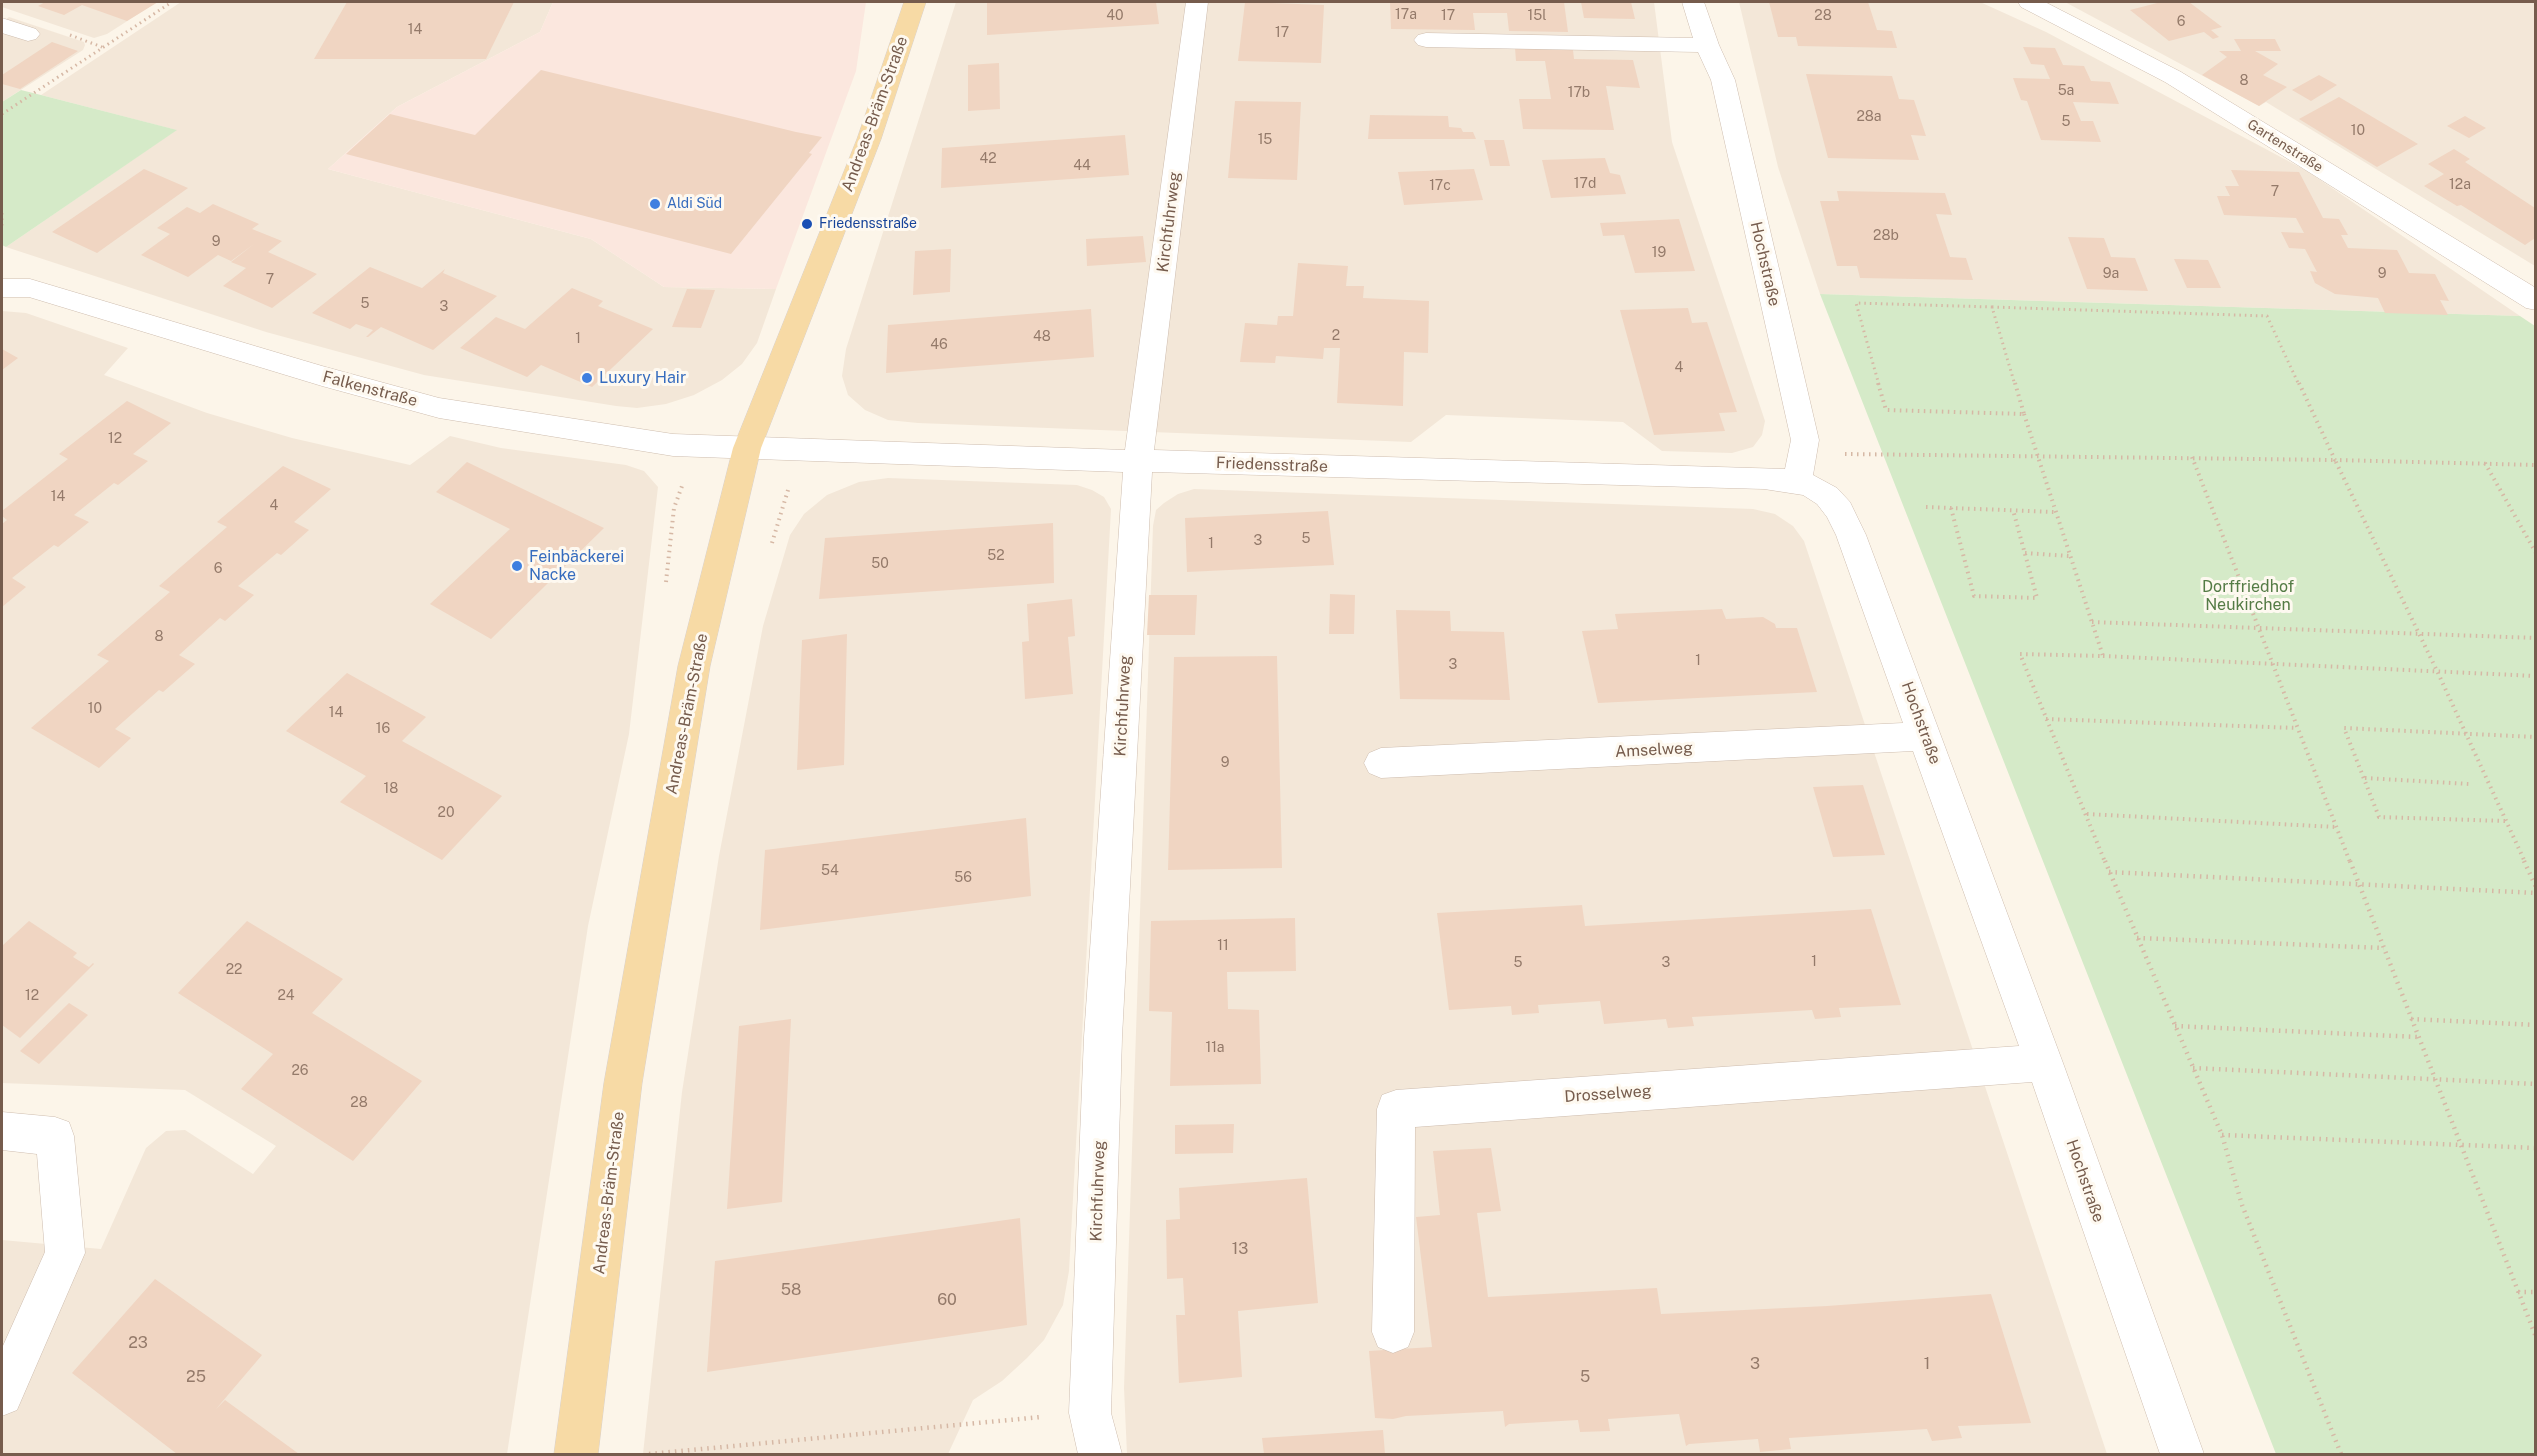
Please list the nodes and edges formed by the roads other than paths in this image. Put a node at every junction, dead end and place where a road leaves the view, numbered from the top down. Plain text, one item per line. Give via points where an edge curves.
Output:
1 (915, 2) edge
2 (1197, 2) edge
3 (1694, 2) edge
4 (2029, 2) edge
5 (2, 25) edge
6 (28, 34) dead end
7 (1426, 40) dead end
8 (1707, 45) junction
9 (2, 288) edge
10 (2535, 301) edge
11 (747, 448) junction
12 (1138, 461) junction
13 (1799, 468) junction
14 (1926, 736) junction
15 (1381, 764) dead end
16 (2044, 1063) junction
17 (2, 1131) edge
18 (1393, 1332) dead end
19 (2, 1395) edge
20 (576, 1455) edge
21 (1100, 1455) edge
22 (2182, 1455) edge

1 - 11 main road, Andreas-Bräm-Straße via 869,139
2 - 12 street, Kirchfuhrweg
3 - 8 street, Hochstraße
4 - 10 street, Gartenstraße via 2173,77
5 - 6 street
7 - 8 street
8 - 13 street, Hochstraße via 1723,80 1805,440
9 - 11 street, Falkenstraße via 30,288 439,408 673,445
11 - 12 street, Friedensstraße
11 - 20 main road, Andreas-Bräm-Straße via 694,666 626,1060
12 - 13 street, Friedensstraße via 1764,478
12 - 21 street, Kirchfuhrweg via 1103,1037 1090,1413
13 - 14 street, Hochstraße via 1839,510 1847,526
14 - 15 street, Amselweg
14 - 16 street, Hochstraße
16 - 18 street, Drosselweg via 1396,1108
16 - 22 street, Hochstraße
17 - 19 street via 55,1136 65,1253

